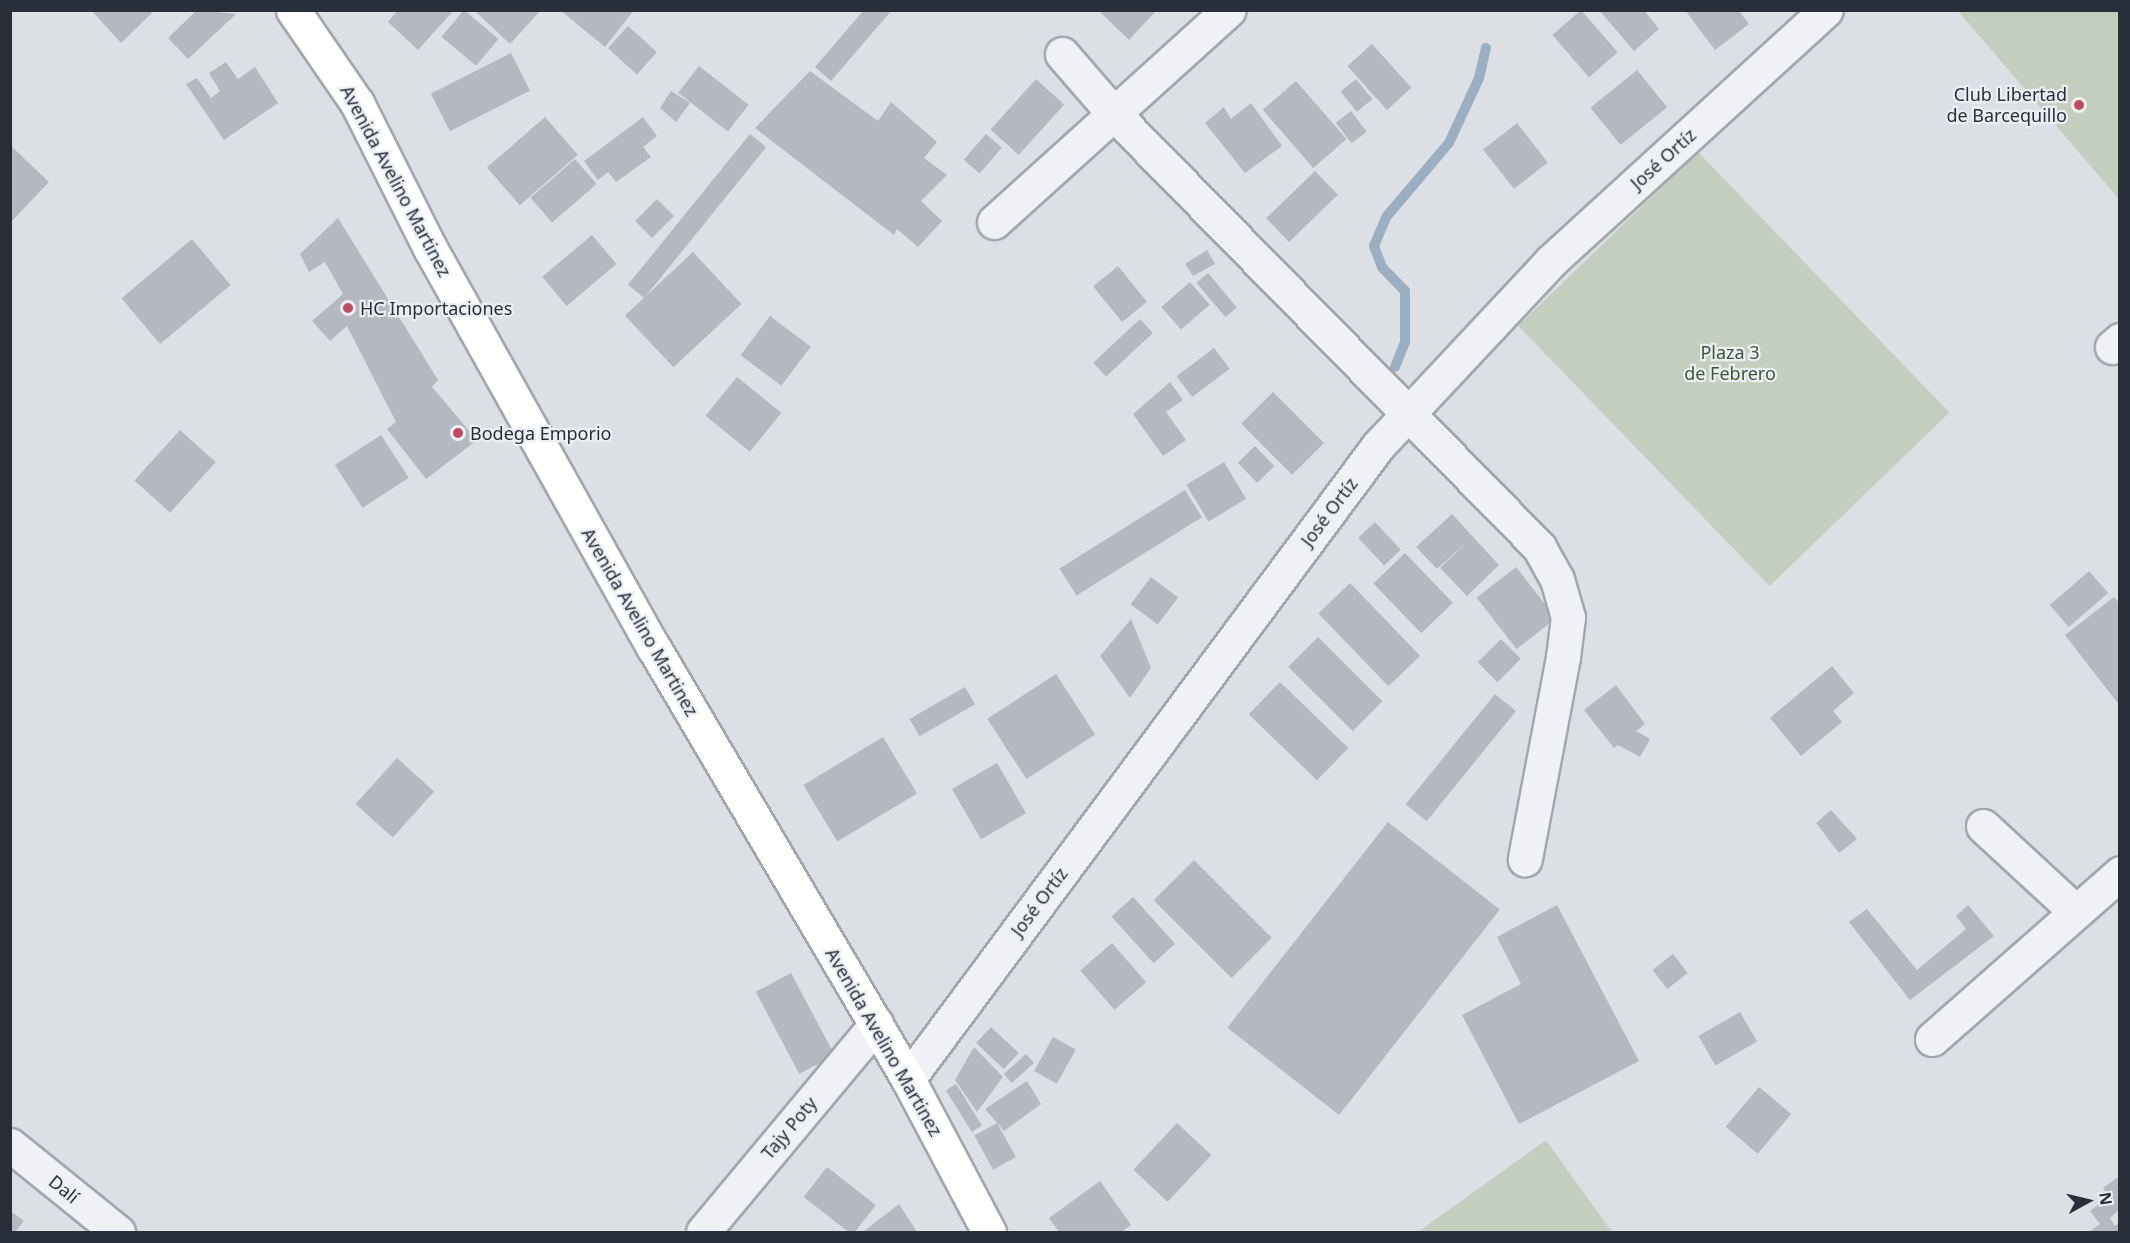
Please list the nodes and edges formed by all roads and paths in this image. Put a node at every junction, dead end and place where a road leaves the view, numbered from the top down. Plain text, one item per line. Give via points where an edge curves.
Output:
1 (1230, 10) edge
2 (1826, 10) edge
3 (309, 17) edge
4 (1062, 54) dead end
5 (1114, 114) junction
6 (994, 222) dead end
7 (1408, 412) junction
8 (1983, 826) dead end
9 (1525, 859) dead end
10 (2120, 873) edge
11 (2075, 910) junction
12 (876, 1024) junction
13 (1932, 1038) dead end
14 (908, 1079) junction
15 (10, 1145) edge
16 (118, 1233) edge
17 (703, 1233) edge
18 (989, 1233) edge

1 - 5 street
2 - 7 street, José Ortíz via 1551,261
3 - 12 main road, Avenida Avelino Martinez via 430,248 654,648
4 - 5 street
5 - 6 street
5 - 7 street
7 - 9 street via 1539,547 1565,596 1563,657
7 - 14 street, José Ortíz
8 - 11 street
10 - 11 street
11 - 13 street
12 - 14 main road, Avenida Avelino Martinez
12 - 17 street, Tajy Poty
14 - 18 main road, Avenida Avelino Martinez
15 - 16 street, Dalí

